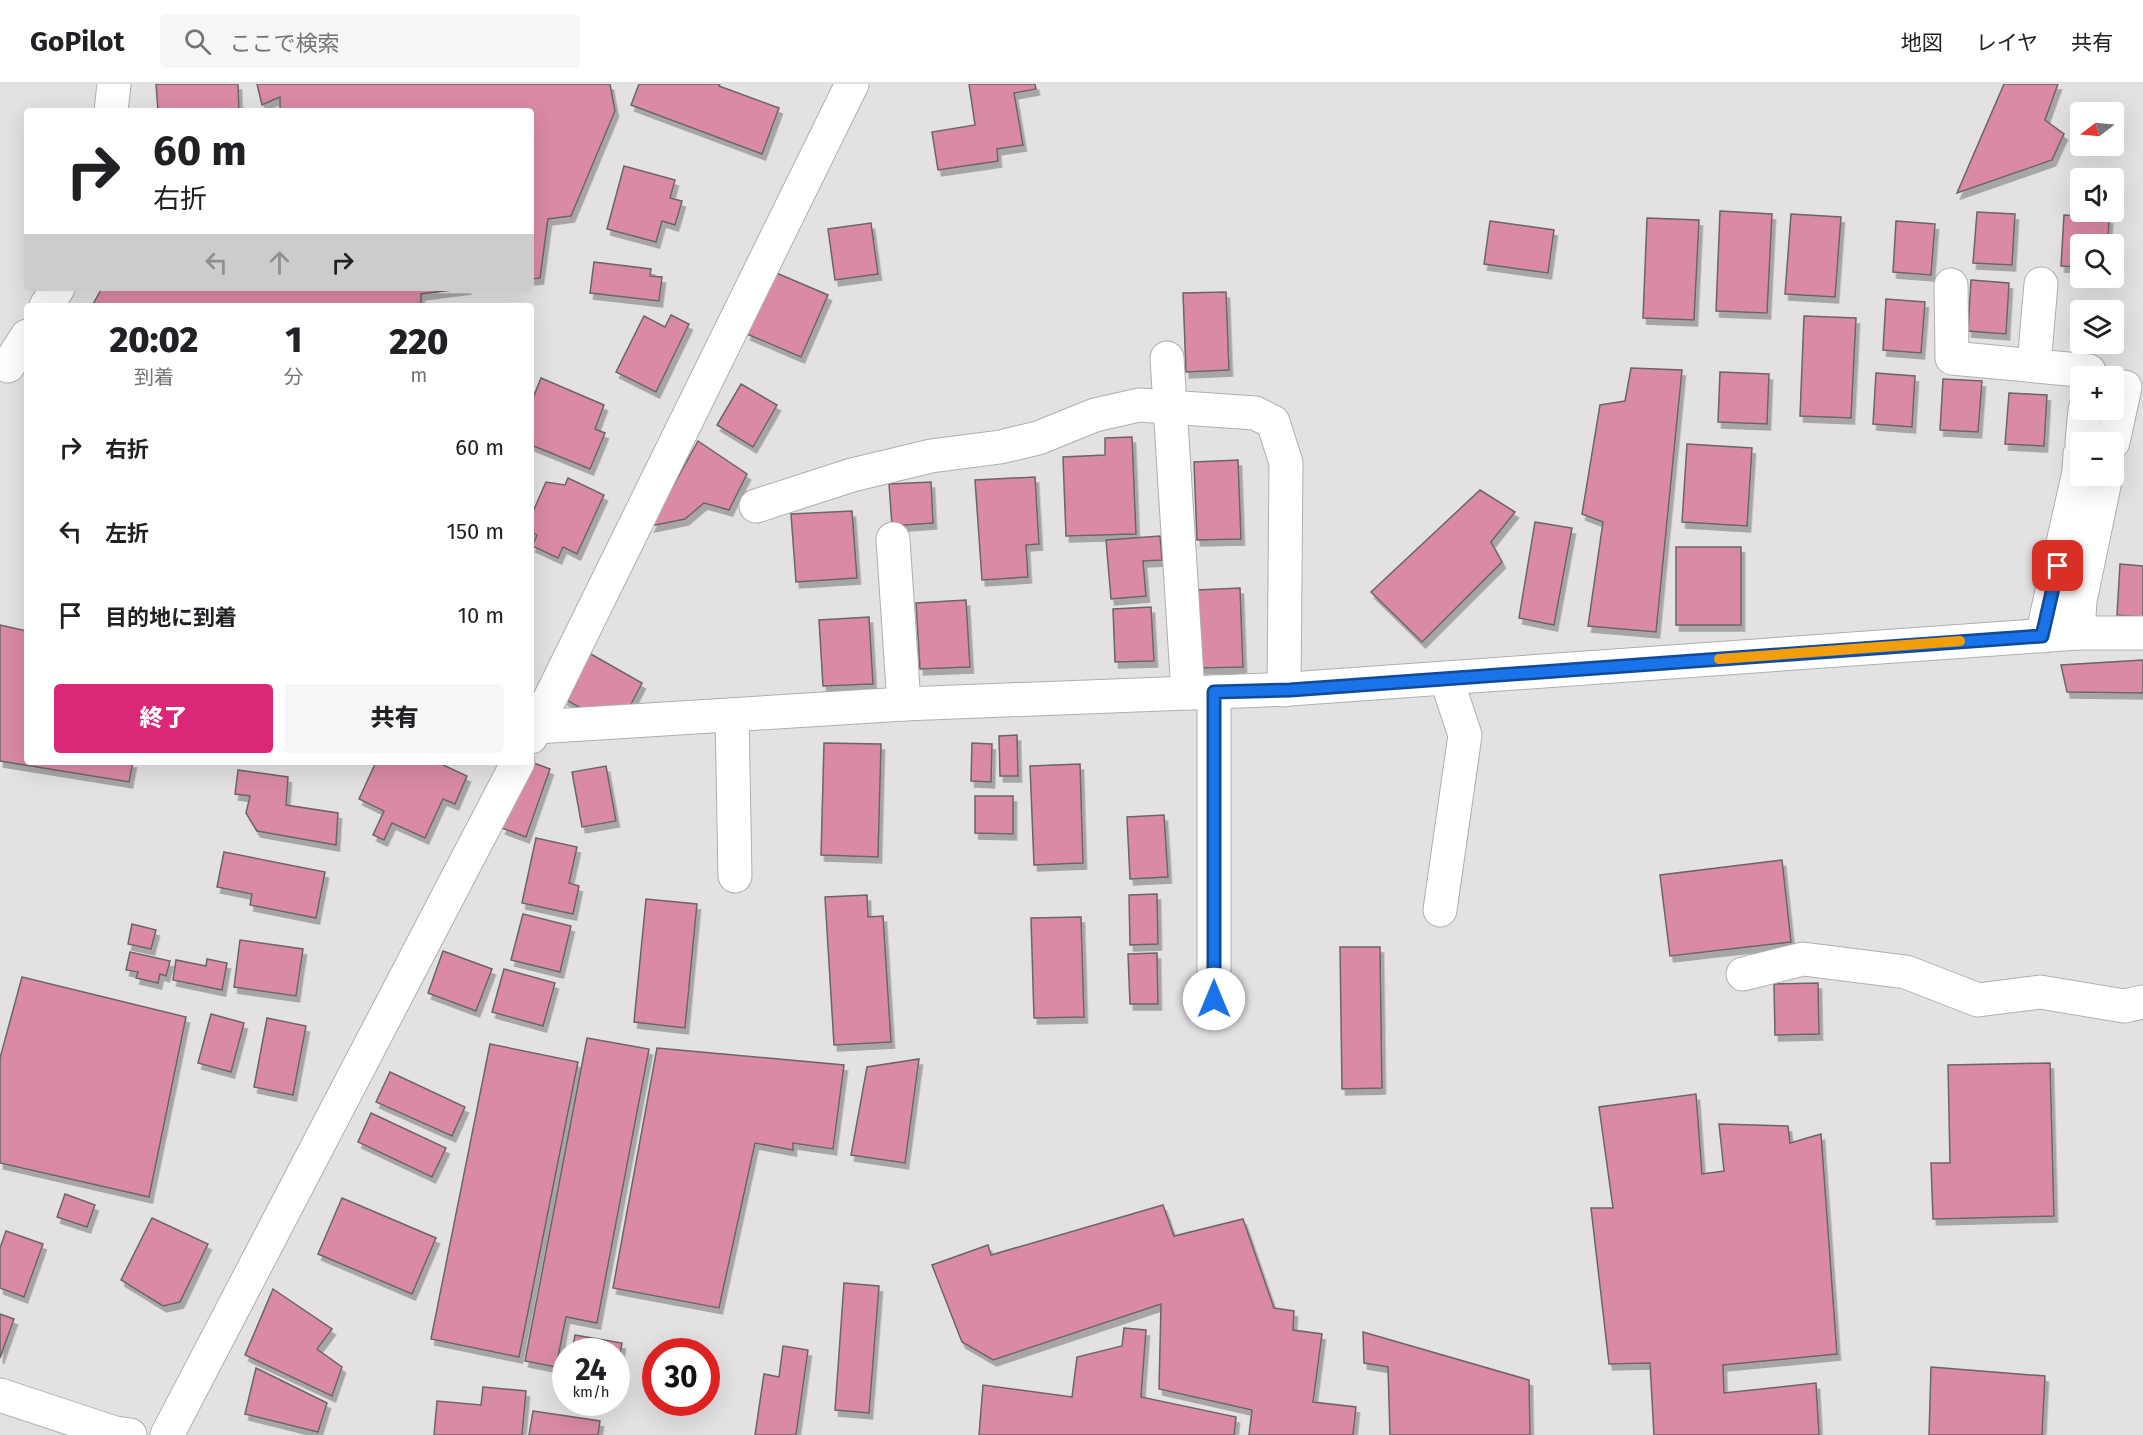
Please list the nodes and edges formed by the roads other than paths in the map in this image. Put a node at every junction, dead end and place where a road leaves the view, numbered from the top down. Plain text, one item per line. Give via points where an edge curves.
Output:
1 (114, 84) edge
2 (852, 84) edge
3 (111, 108) edge
4 (2041, 284) dead end
5 (1951, 285) dead end
6 (24, 341) edge
7 (1167, 358) dead end
8 (2034, 365) junction
9 (8, 366) dead end
10 (2070, 368) edge
11 (2125, 387) dead end
12 (1170, 406) junction
13 (2115, 432) edge
14 (2076, 486) edge
15 (2104, 486) edge
16 (756, 506) dead end
17 (893, 539) dead end
18 (2078, 633) junction
19 (2143, 633) edge
20 (2042, 636) junction
21 (1446, 678) junction
22 (1284, 690) junction
23 (1201, 692) junction
24 (904, 704) junction
25 (732, 715) junction
26 (534, 732) edge
27 (516, 765) edge
28 (735, 876) dead end
29 (1440, 910) dead end
30 (1743, 974) dead end
31 (1214, 999) dead end
32 (2143, 1002) edge
33 (0, 1395) edge
34 (130, 1435) edge
35 (167, 1435) edge

1 - 3 street
2 - 26 street
4 - 8 street
5 - 8 street via 1952,358
6 - 9 street
7 - 12 street
8 - 10 street
11 - 13 street
12 - 16 street via 1139,405 1095,415 1038,438 931,456
12 - 22 street via 1255,413 1273,422 1286,464
12 - 23 street
14 - 20 street
15 - 18 street via 2080,601
17 - 24 street
18 - 19 street
18 - 20 street
20 - 21 street
21 - 22 street
21 - 29 street via 1465,735
22 - 23 street
23 - 24 street
23 - 31 street
24 - 25 street
25 - 26 street
25 - 28 street
27 - 35 street
30 - 32 street via 1803,959 1906,972 1978,1000 2040,992 2124,1006
33 - 34 street

